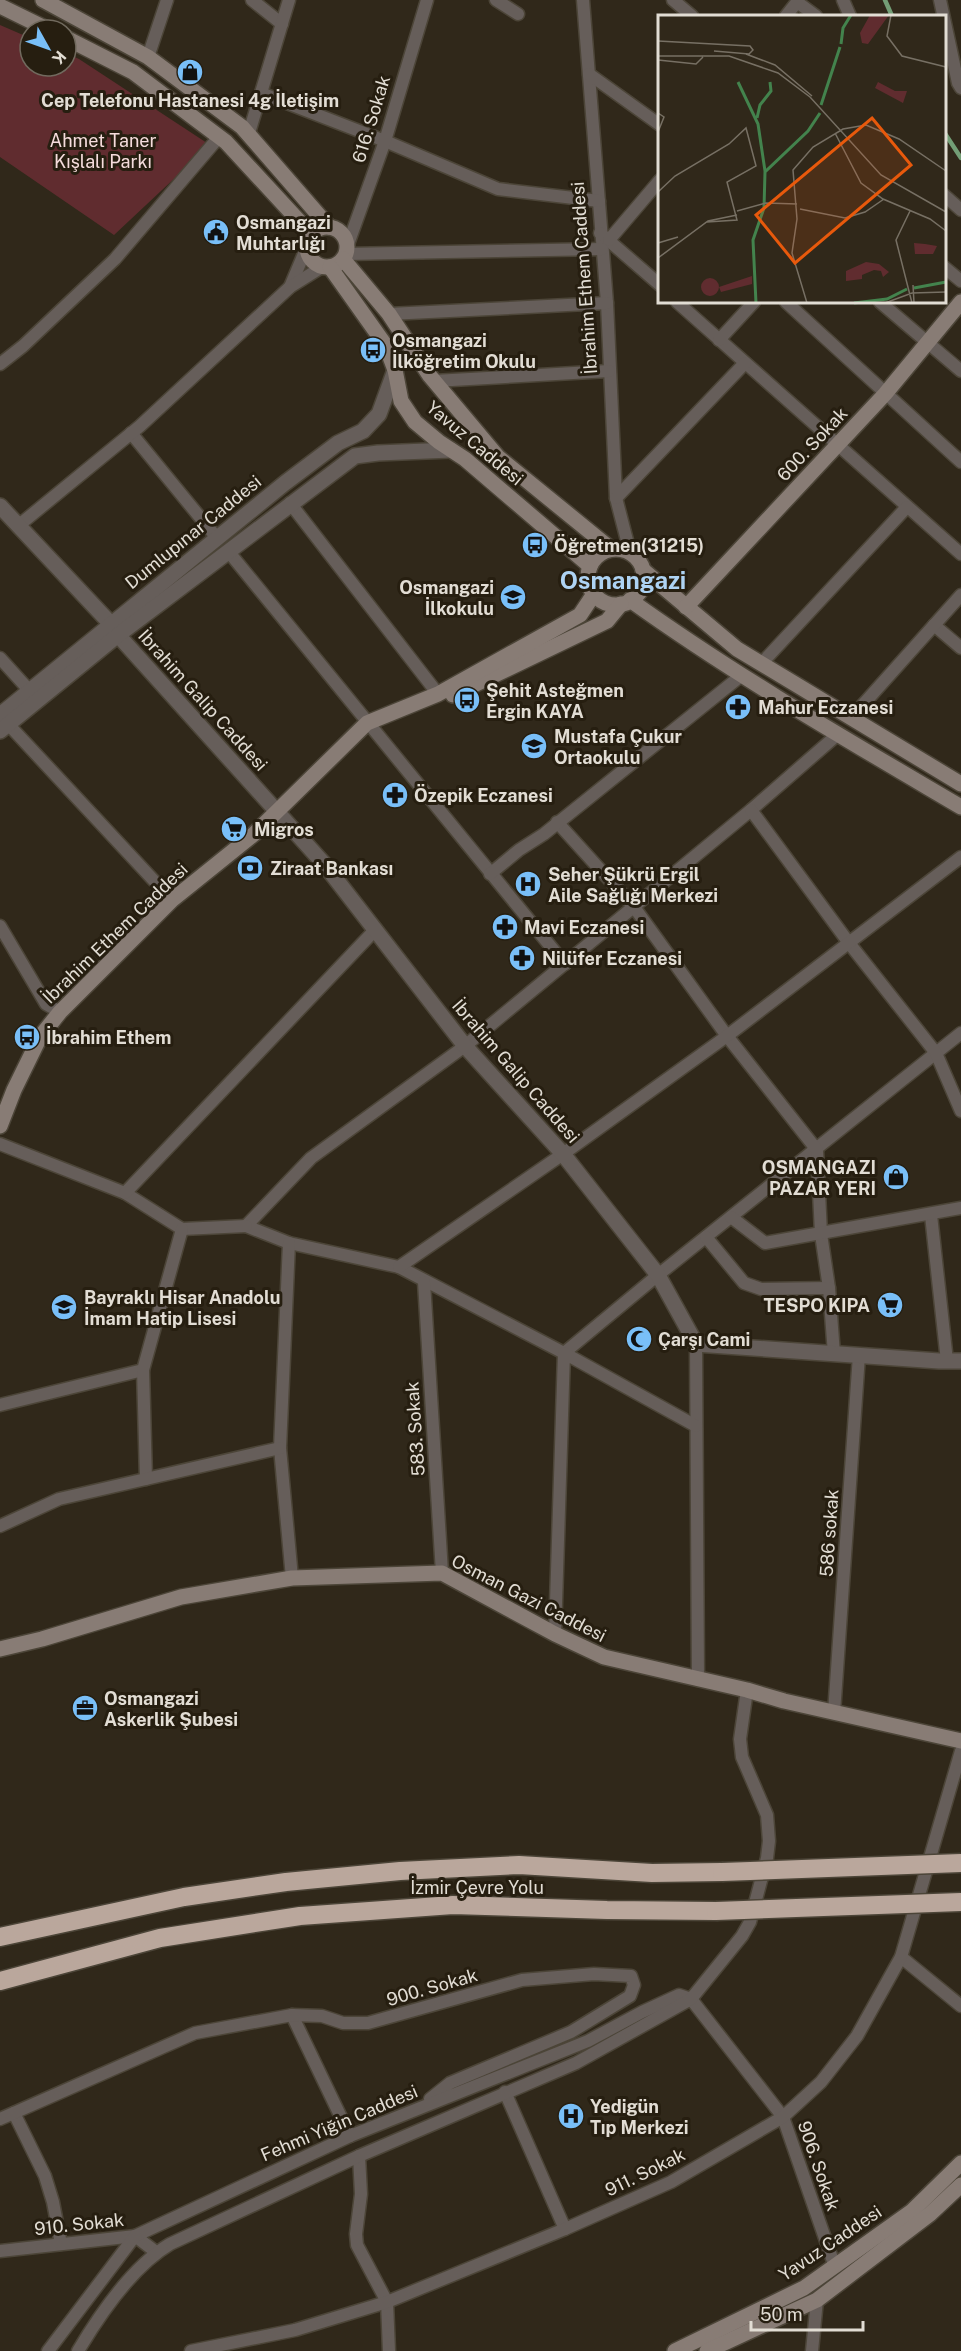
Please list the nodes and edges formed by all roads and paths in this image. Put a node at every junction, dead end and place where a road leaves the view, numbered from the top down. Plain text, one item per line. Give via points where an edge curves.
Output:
1 (43, 0) edge
2 (167, 0) edge
3 (252, 0) edge
4 (289, 0) edge
5 (427, 0) edge
6 (496, 0) edge
7 (583, 0) edge
8 (673, 0) edge
9 (843, 0) edge
10 (796, 1) edge
11 (0, 6) edge
12 (518, 14) dead end
13 (691, 15) edge
14 (787, 15) edge
15 (815, 15) edge
16 (850, 15) edge
17 (24, 18) edge
18 (946, 22) edge
19 (282, 24) junction
20 (78, 44) edge
21 (148, 57) junction
22 (589, 74) junction
23 (961, 87) edge
24 (261, 93) junction
25 (658, 124) edge
26 (248, 136) junction
27 (219, 137) junction
28 (385, 141) junction
29 (658, 182) edge
30 (946, 196) edge
31 (598, 201) junction
32 (961, 210) edge
33 (329, 227) junction
34 (311, 234) junction
35 (604, 241) junction
36 (306, 249) junction
37 (337, 259) junction
38 (946, 268) edge
39 (657, 277) edge
40 (961, 281) edge
41 (290, 287) junction
42 (961, 302) edge
43 (607, 303) junction
44 (678, 303) edge
45 (753, 303) edge
46 (787, 303) edge
47 (881, 303) edge
48 (389, 314) junction
49 (719, 340) junction
50 (930, 342) junction
51 (745, 363) junction
52 (0, 364) edge
53 (395, 370) junction
54 (609, 371) junction
55 (961, 371) edge
56 (434, 381) junction
57 (885, 394) junction
58 (131, 433) junction
59 (837, 446) junction
60 (451, 450) junction
61 (961, 462) edge
62 (616, 498) junction
63 (290, 503) junction
64 (0, 506) edge
65 (907, 507) junction
66 (18, 526) junction
67 (217, 538) junction
68 (611, 549) junction
69 (228, 551) junction
70 (630, 552) junction
71 (961, 554) edge
72 (590, 566) junction
73 (643, 570) junction
74 (594, 594) junction
75 (961, 596) edge
76 (626, 602) junction
77 (686, 607) junction
78 (934, 625) junction
79 (114, 629) junction
80 (961, 648) edge
81 (0, 658) edge
82 (761, 664) junction
83 (742, 675) junction
84 (29, 690) junction
85 (438, 694) junction
86 (851, 718) junction
87 (3, 723) edge
88 (367, 723) junction
89 (824, 726) junction
90 (961, 784) edge
91 (961, 807) edge
92 (751, 810) junction
93 (276, 811) junction
94 (557, 822) junction
95 (961, 857) edge
96 (490, 874) junction
97 (172, 900) junction
98 (634, 907) junction
99 (0, 926) edge
100 (375, 930) junction
101 (849, 943) junction
102 (565, 964) junction
103 (60, 1012) junction
104 (961, 1034) edge
105 (727, 1036) junction
106 (465, 1046) junction
107 (936, 1053) junction
108 (961, 1075) edge
109 (948, 1081) junction
110 (961, 1112) edge
111 (0, 1126) edge
112 (0, 1144) edge
113 (817, 1150) junction
114 (563, 1154) junction
115 (125, 1193) junction
116 (961, 1208) edge
117 (931, 1215) junction
118 (731, 1217) junction
119 (246, 1226) junction
120 (182, 1229) junction
121 (821, 1234) junction
122 (706, 1237) junction
123 (289, 1243) junction
124 (399, 1267) junction
125 (658, 1275) junction
126 (424, 1282) junction
127 (829, 1288) junction
128 (696, 1344) junction
129 (564, 1353) junction
130 (834, 1354) junction
131 (859, 1355) junction
132 (954, 1361) edge
133 (142, 1370) junction
134 (0, 1405) edge
135 (696, 1425) junction
136 (280, 1448) junction
137 (146, 1479) junction
138 (0, 1526) edge
139 (442, 1573) junction
140 (292, 1578) junction
141 (555, 1634) junction
142 (42, 1639) junction
143 (0, 1649) edge
144 (0, 1659) edge
145 (698, 1680) junction
146 (747, 1690) junction
147 (834, 1713) junction
148 (961, 1741) edge
149 (961, 1751) edge
150 (961, 1863) edge
151 (961, 1902) edge
152 (0, 1937) edge
153 (901, 1957) junction
154 (0, 1981) edge
155 (691, 1999) junction
156 (961, 2006) edge
157 (292, 2015) junction
158 (505, 2092) junction
159 (418, 2108) junction
160 (14, 2113) junction
161 (783, 2117) junction
162 (0, 2119) edge
163 (350, 2136) junction
164 (358, 2156) junction
165 (961, 2163) edge
166 (961, 2185) edge
167 (565, 2229) junction
168 (135, 2236) junction
169 (61, 2244) junction
170 (0, 2251) edge
171 (156, 2252) junction
172 (835, 2267) junction
173 (817, 2300) junction
174 (387, 2302) junction
175 (48, 2351) edge
176 (78, 2351) edge
177 (191, 2351) edge
178 (389, 2351) edge
179 (675, 2351) edge
180 (707, 2351) edge
181 (812, 2351) edge

1 - 21 main road
2 - 21 street
3 - 19 street
4 - 19 street
5 - 28 street, 616. Sokak
6 - 12 street
7 - 22 street, İbrahim Ethem Caddesi
8 - 13 street
9 - 16 street
10 - 14 street
10 - 15 street
11 - 17 main road
18 - 23 street
19 - 24 street
20 - 27 main road via 133,72
21 - 26 main road
22 - 25 street
22 - 31 street, İbrahim Ethem Caddesi
24 - 26 street
24 - 28 street
26 - 33 main road
27 - 34 main road
27 - 52 street via 115,259
28 - 31 street via 498,189
28 - 37 street, 616. Sokak
29 - 35 street
30 - 32 street
31 - 35 street, İbrahim Ethem Caddesi
33 - 34 main road
33 - 37 main road via 345,238
34 - 36 main road
35 - 37 street
35 - 39 street
35 - 43 street, İbrahim Ethem Caddesi
36 - 37 main road via 309,257
36 - 41 street
37 - 41 street
37 - 48 main road, Yavuz Caddesi
37 - 53 main road, Yavuz Caddesi via 386,346
38 - 40 street
41 - 58 street
42 - 50 main road, 600. Sokak
43 - 48 street
43 - 54 street, İbrahim Ethem Caddesi
44 - 49 street
45 - 49 street
46 - 57 street
47 - 50 street
48 - 56 main road, Yavuz Caddesi
49 - 51 street
50 - 55 street
50 - 57 main road, 600. Sokak
51 - 59 street
51 - 62 street
53 - 60 main road, Yavuz Caddesi via 401,401 415,422
53 - 67 street, Dumlupınar Caddesi via 379,414 363,431 338,443
54 - 56 street
54 - 62 street, İbrahim Ethem Caddesi
56 - 68 main road, Yavuz Caddesi via 498,457
57 - 59 main road, 600. Sokak
57 - 61 street
58 - 66 street
58 - 67 street
59 - 65 street
59 - 77 main road, 600. Sokak
60 - 63 street via 355,456
60 - 72 main road, Yavuz Caddesi
62 - 70 street, İbrahim Ethem Caddesi
63 - 69 street
63 - 85 street
64 - 66 street, İbrahim Galip Caddesi
65 - 71 street
65 - 82 street
66 - 79 street, İbrahim Galip Caddesi
67 - 79 street, Dumlupınar Caddesi
68 - 70 main road
68 - 72 main road via 598,555
69 - 79 street
69 - 88 street
70 - 73 main road
72 - 74 main road via 589,585
73 - 76 main road via 641,587
73 - 77 main road
74 - 76 main road via 611,604
74 - 85 main road, İbrahim Ethem Caddesi via 580,615
75 - 78 street
76 - 83 main road
76 - 85 main road, İbrahim Ethem Caddesi via 606,621 456,695
77 - 82 main road
78 - 80 street
78 - 86 street
79 - 84 street, Dumlupınar Caddesi
79 - 87 street
79 - 93 street, İbrahim Galip Caddesi
81 - 84 street
82 - 86 main road
83 - 89 main road
83 - 94 street
84 - 87 street, Dumlupınar Caddesi
85 - 88 main road, İbrahim Ethem Caddesi
86 - 90 main road
87 - 97 street
88 - 93 main road, İbrahim Ethem Caddesi
88 - 96 street
89 - 91 main road
89 - 92 street via 837,735
92 - 98 street
92 - 101 street
93 - 97 main road, İbrahim Ethem Caddesi via 254,834
93 - 100 street, İbrahim Galip Caddesi via 325,865
94 - 96 street
94 - 98 street
95 - 101 street
96 - 102 street
97 - 103 main road, İbrahim Ethem Caddesi
98 - 102 street
98 - 105 street
99 - 103 street via 46,1004
100 - 106 street, İbrahim Galip Caddesi
100 - 115 street
101 - 105 street
101 - 107 street
102 - 106 street
103 - 111 main road, İbrahim Ethem Caddesi via 40,1036
104 - 107 street
105 - 113 street
105 - 114 street
106 - 114 street, İbrahim Galip Caddesi
106 - 119 street via 311,1158
107 - 109 street
107 - 113 street
108 - 109 street
109 - 110 street
112 - 115 street
113 - 118 street
113 - 121 street
114 - 124 street
114 - 125 street, İbrahim Galip Caddesi
115 - 120 street
116 - 117 street
117 - 121 street
117 - 132 street
118 - 121 street via 765,1243
118 - 122 street
119 - 120 street
119 - 123 street
120 - 133 street
121 - 127 street
122 - 125 street
122 - 127 street via 744,1283 761,1288
123 - 124 street
123 - 136 street
124 - 126 street
125 - 128 street, İbrahim Galip Caddesi
125 - 129 street
126 - 129 street
126 - 139 street, 583. Sokak
127 - 130 street
128 - 130 street
128 - 135 street
129 - 135 street
129 - 141 street
130 - 131 street
131 - 132 street
131 - 147 street, 586 sokak
133 - 134 street
133 - 137 street
135 - 145 street
136 - 137 street
136 - 140 street
137 - 138 street via 59,1499
139 - 140 main road, Osman Gazi Caddesi
139 - 141 main road, Osman Gazi Caddesi
140 - 142 main road, Osman Gazi Caddesi via 181,1597
141 - 145 main road, Osman Gazi Caddesi via 604,1658
142 - 143 main road, Osman Gazi Caddesi
142 - 144 main road, Osman Gazi Caddesi
145 - 146 main road, Osman Gazi Caddesi
146 - 147 main road, Osman Gazi Caddesi
146 - 155 street, Fehmi Yiğin Caddesi via 740,1739 742,1757 767,1815 767,1858 750,1922
147 - 148 main road, Osman Gazi Caddesi
149 - 153 street, 911. Sokak
150 - 152 highway, İzmir Çevre Yolu, bridge via 652,1873 519,1865 400,1871 184,1897
151 - 154 highway, İzmir Çevre Yolu, bridge via 716,1911 453,1905 300,1916 160,1938
153 - 156 street
153 - 161 street, 911. Sokak via 857,2036 821,2082
155 - 158 street, Fehmi Yiğin Caddesi via 576,2063
155 - 159 street, Fehmi Yiğin Caddesi via 678,1995 588,2042
155 - 161 street, 906. Sokak
157 - 159 street, 900. Sokak via 368,2023 522,1980 594,1974 630,1976 634,1985 630,1996 609,2011 571,2032 450,2084
157 - 160 street, 900. Sokak via 195,2033
157 - 163 street
158 - 164 street, Fehmi Yiğin Caddesi
158 - 167 street
159 - 163 street, Fehmi Yiğin Caddesi
160 - 162 street, 900. Sokak
160 - 169 street via 45,2176
161 - 167 street, 911. Sokak via 670,2182
161 - 172 street, 906. Sokak
163 - 168 street, Fehmi Yiğin Caddesi
164 - 171 street, Fehmi Yiğin Caddesi
164 - 174 street via 361,2194 357,2245
165 - 172 main road, Yavuz Caddesi via 912,2211
166 - 173 main road, Yavuz Caddesi via 930,2214
167 - 174 street, 911. Sokak
168 - 169 street, 910. Sokak
168 - 171 street, 910. Sokak
168 - 175 street, Fehmi Yiğin Caddesi
169 - 170 street, 910. Sokak
171 - 176 street, Fehmi Yiğin Caddesi via 106,2309
172 - 179 main road, Yavuz Caddesi via 804,2288
173 - 180 main road, Yavuz Caddesi
173 - 181 street
174 - 177 street, 911. Sokak via 295,2330
174 - 178 street

